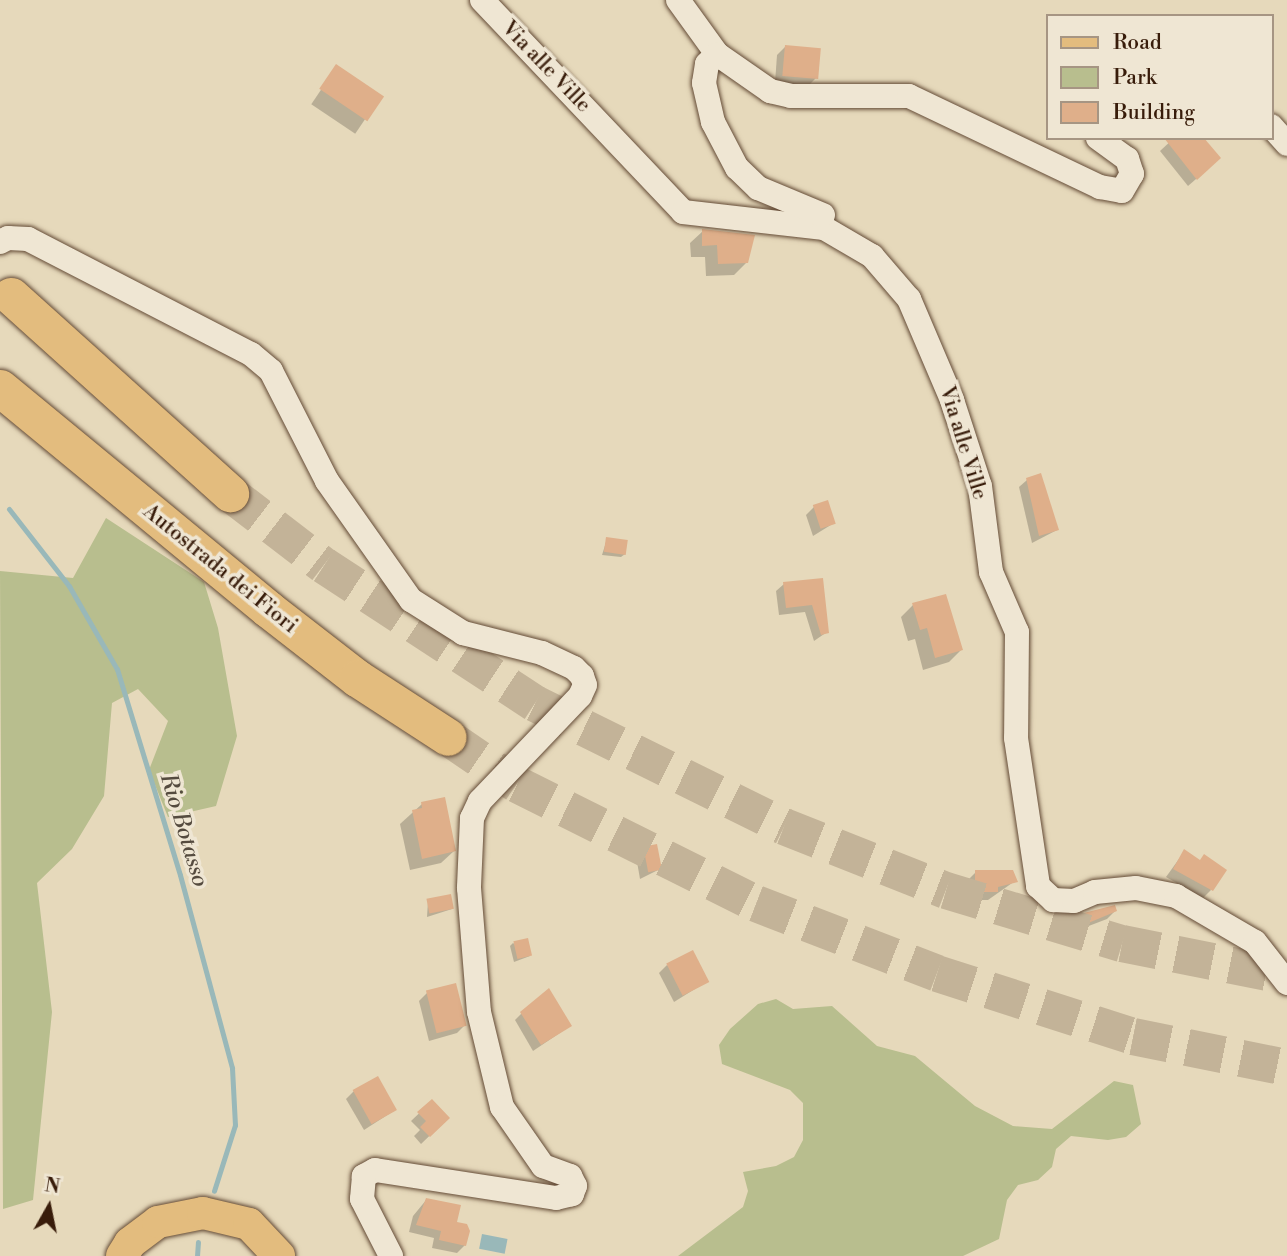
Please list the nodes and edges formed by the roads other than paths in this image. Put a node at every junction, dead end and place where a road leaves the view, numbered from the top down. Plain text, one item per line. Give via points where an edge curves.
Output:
1 (678, 0) edge
2 (494, 5) edge
3 (717, 54) junction
4 (1273, 128) edge
5 (1101, 140) edge
6 (1287, 144) edge
7 (0, 242) edge
8 (11, 296) dead end
9 (926, 339) junction
10 (0, 388) edge
11 (230, 493) tunnel mouth
12 (448, 737) tunnel mouth
13 (1287, 983) edge
14 (122, 1256) edge
15 (279, 1256) edge
16 (391, 1256) edge

1 - 3 street
2 - 9 street, Via alle Ville via 683,212 824,228 872,256 909,299
3 - 5 street via 770,91 791,96 909,96 1100,187 1122,191 1132,174 1127,159
3 - 9 street via 707,64 704,83 713,122 737,168 767,192 862,234 894,261 928,302
4 - 6 street
7 - 16 street via 28,239 251,354 271,371 327,481 411,600 463,633 542,653 582,676 585,685 580,696 480,800 472,818 469,888 480,1012 502,1107 543,1166 570,1177 575,1186 572,1194 556,1198 375,1170 364,1176 362,1199
8 - 11 highway
9 - 13 street, Via alle Ville via 981,486 991,572 1017,632 1016,738 1038,886 1053,900 1074,901 1095,892 1136,888 1176,896 1255,942
10 - 12 highway, Autostrada dei Fiori via 268,609 357,678
14 - 15 main road via 130,1243 158,1222 202,1213 249,1224

